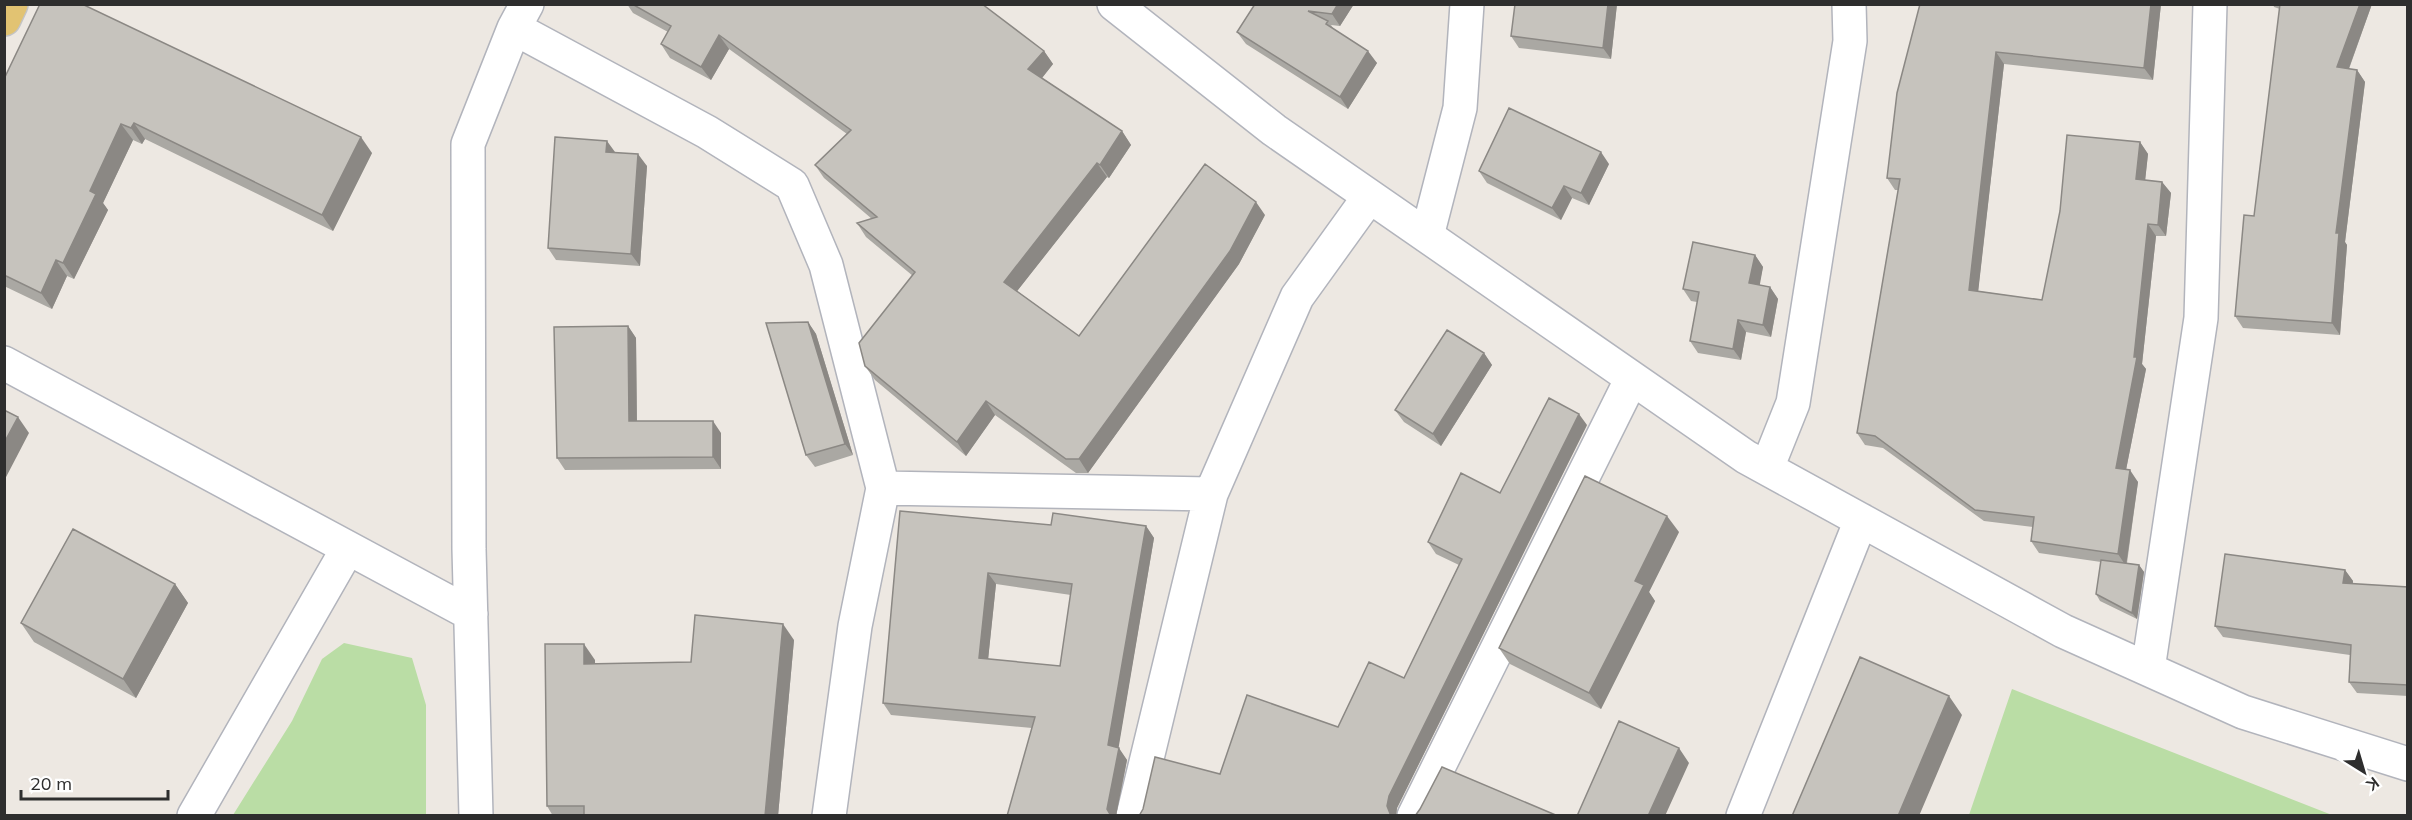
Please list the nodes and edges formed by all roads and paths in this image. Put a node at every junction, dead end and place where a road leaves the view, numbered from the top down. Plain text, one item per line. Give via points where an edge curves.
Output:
1 (11, 4) edge
2 (1114, 4) edge
3 (1467, 4) edge
4 (1850, 4) edge
5 (2210, 4) edge
6 (520, 16) edge
7 (4, 19) edge
8 (1369, 197) junction
9 (1428, 236) junction
10 (4, 363) edge
11 (1632, 378) junction
12 (1767, 468) junction
13 (883, 488) junction
14 (1211, 494) junction
15 (1861, 520) junction
16 (348, 548) junction
17 (471, 614) junction
18 (2148, 669) junction
19 (2408, 764) edge
20 (194, 816) edge
21 (476, 816) edge
22 (829, 816) edge
23 (1133, 816) edge
24 (1414, 816) edge
25 (1743, 816) edge

1 - 7 main road
2 - 8 street via 1274,130
3 - 9 street via 1460,108
4 - 12 street via 1850,41 1792,403
5 - 18 street via 2202,318
6 - 13 street via 792,185 826,265
6 - 17 street via 468,144
8 - 9 street
8 - 14 street via 1297,297
9 - 11 street
10 - 16 street
11 - 12 street
11 - 24 street
12 - 15 street
13 - 14 street
13 - 22 street via 855,626
14 - 23 street
15 - 18 street via 2063,630
15 - 25 street
16 - 17 street
16 - 20 street
17 - 21 street
18 - 19 street via 2243,712

